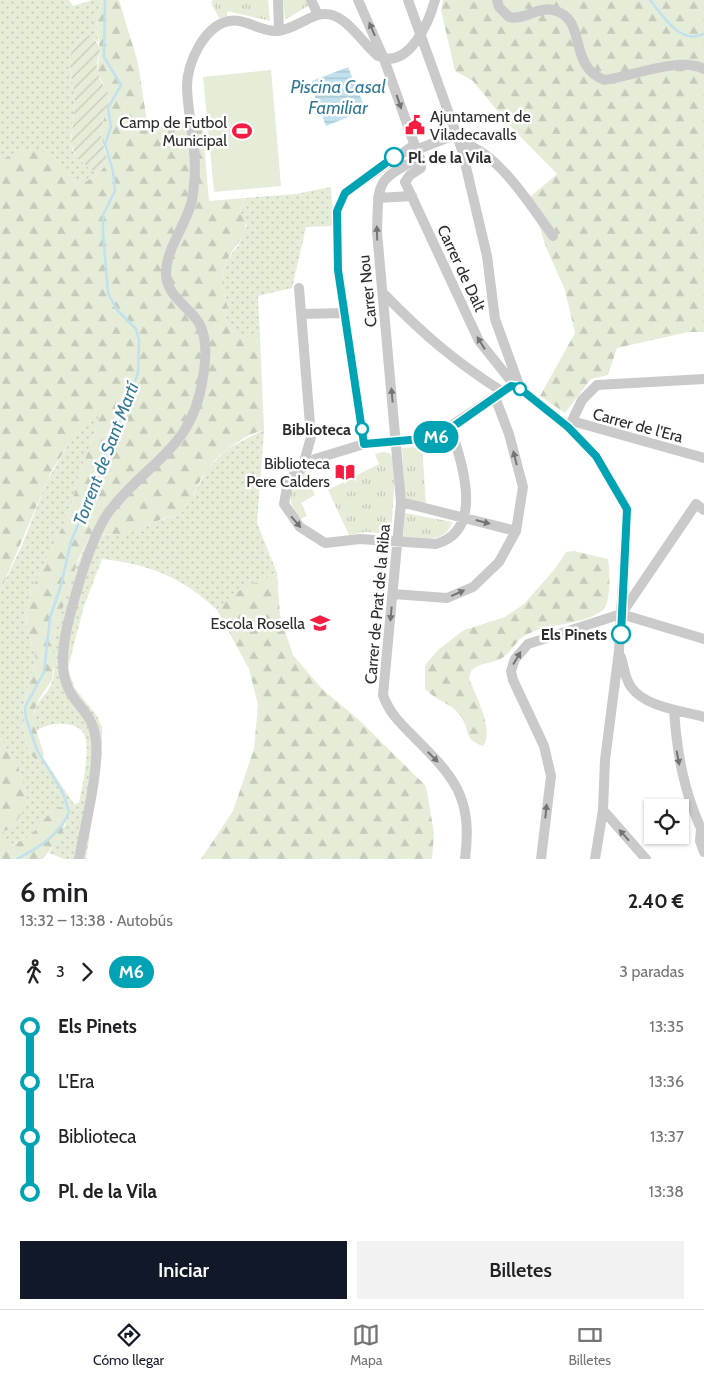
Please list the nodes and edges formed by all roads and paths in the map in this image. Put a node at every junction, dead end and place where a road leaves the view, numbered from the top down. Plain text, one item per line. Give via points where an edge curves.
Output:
1 (278, 0) edge
2 (311, 0) edge
3 (358, 0) edge
4 (408, 0) edge
5 (436, 0) edge
6 (497, 0) edge
7 (318, 15) junction
8 (279, 31) junction
9 (421, 34) junction
10 (384, 59) junction
11 (704, 70) edge
12 (458, 137) junction
13 (418, 155) junction
14 (412, 196) junction
15 (378, 198) junction
16 (553, 236) dead end
17 (300, 288) dead end
18 (383, 293) junction
19 (345, 313) junction
20 (302, 314) junction
21 (704, 379) edge
22 (509, 387) junction
23 (570, 424) junction
24 (451, 428) junction
25 (395, 443) junction
26 (364, 444) junction
27 (704, 458) edge
28 (303, 466) junction
29 (401, 502) junction
30 (700, 507) edge
31 (464, 517) junction
32 (516, 531) junction
33 (398, 540) junction
34 (393, 594) junction
35 (621, 614) junction
36 (704, 639) edge
37 (619, 651) junction
38 (674, 710) junction
39 (704, 717) edge
40 (603, 810) junction
41 (703, 832) edge
42 (704, 852) edge
43 (79, 859) edge
44 (465, 859) edge
45 (541, 859) edge
46 (595, 859) edge
47 (646, 859) edge

1 - 8 street
2 - 7 street
10 -> 3 street
4 - 9 street
5 - 9 street
6 - 11 street via 508,17 546,9 565,16 573,25 586,69 604,80 681,65
7 - 8 street
7 - 10 street via 337,16 372,52
8 - 43 street via 263,30 238,20 214,28 194,57 187,84 195,178 191,205 170,254 166,274 171,291 201,329 206,347 204,376 196,411 187,429 120,499 99,529 68,627 63,660 66,684 91,720 96,736 94,773
9 - 10 street via 402,54
9 - 12 street
10 -> 13 street
12 - 13 street
12 - 16 street via 499,168
12 - 22 street via 487,256 495,319 514,369
13 - 14 street, Carrer de Dalt via 405,182
13 - 15 street, Carrer Nou via 385,179
13 - 19 street via 345,193 337,211 338,270
14 - 15 street
22 -> 14 street, Carrer de Dalt via 479,341
18 -> 15 street, Carrer Nou via 377,232
17 - 20 street
18 - 22 street via 424,335 466,368
25 -> 18 street, Carrer Nou
19 - 20 street
19 - 26 street
20 - 28 street via 311,437
21 - 23 street via 597,385 582,400
22 - 23 street
22 - 24 street
32 -> 22 street via 523,487 509,434
23 - 27 street, Carrer de l'Era
23 - 35 street via 601,463 627,509
24 - 25 street via 433,438
24 - 31 street via 467,485
25 - 26 street
25 - 29 street, Carrer de Prat de la Riba
26 - 28 street via 315,458
28 -> 33 street via 287,486 284,504 291,517 312,536 325,543 360,539
29 - 31 street
29 - 33 street, Carrer de Prat de la Riba
30 - 35 street
31 -> 32 street
31 - 33 street via 456,532 443,542
34 -> 32 street via 447,598 473,587 499,562
33 - 34 street, Carrer de Prat de la Riba
34 -> 44 street, Carrer de Prat de la Riba via 383,695 393,717 447,770 459,791 468,836
35 - 36 street
35 - 37 street
45 -> 35 street via 551,776 544,746 513,680 511,672 515,659 528,644
37 - 38 street via 629,684 636,693
37 - 40 street via 605,760
38 - 39 street
38 -> 41 street via 676,749 683,784
40 - 46 street
47 -> 40 street
41 - 42 street via 700,841

